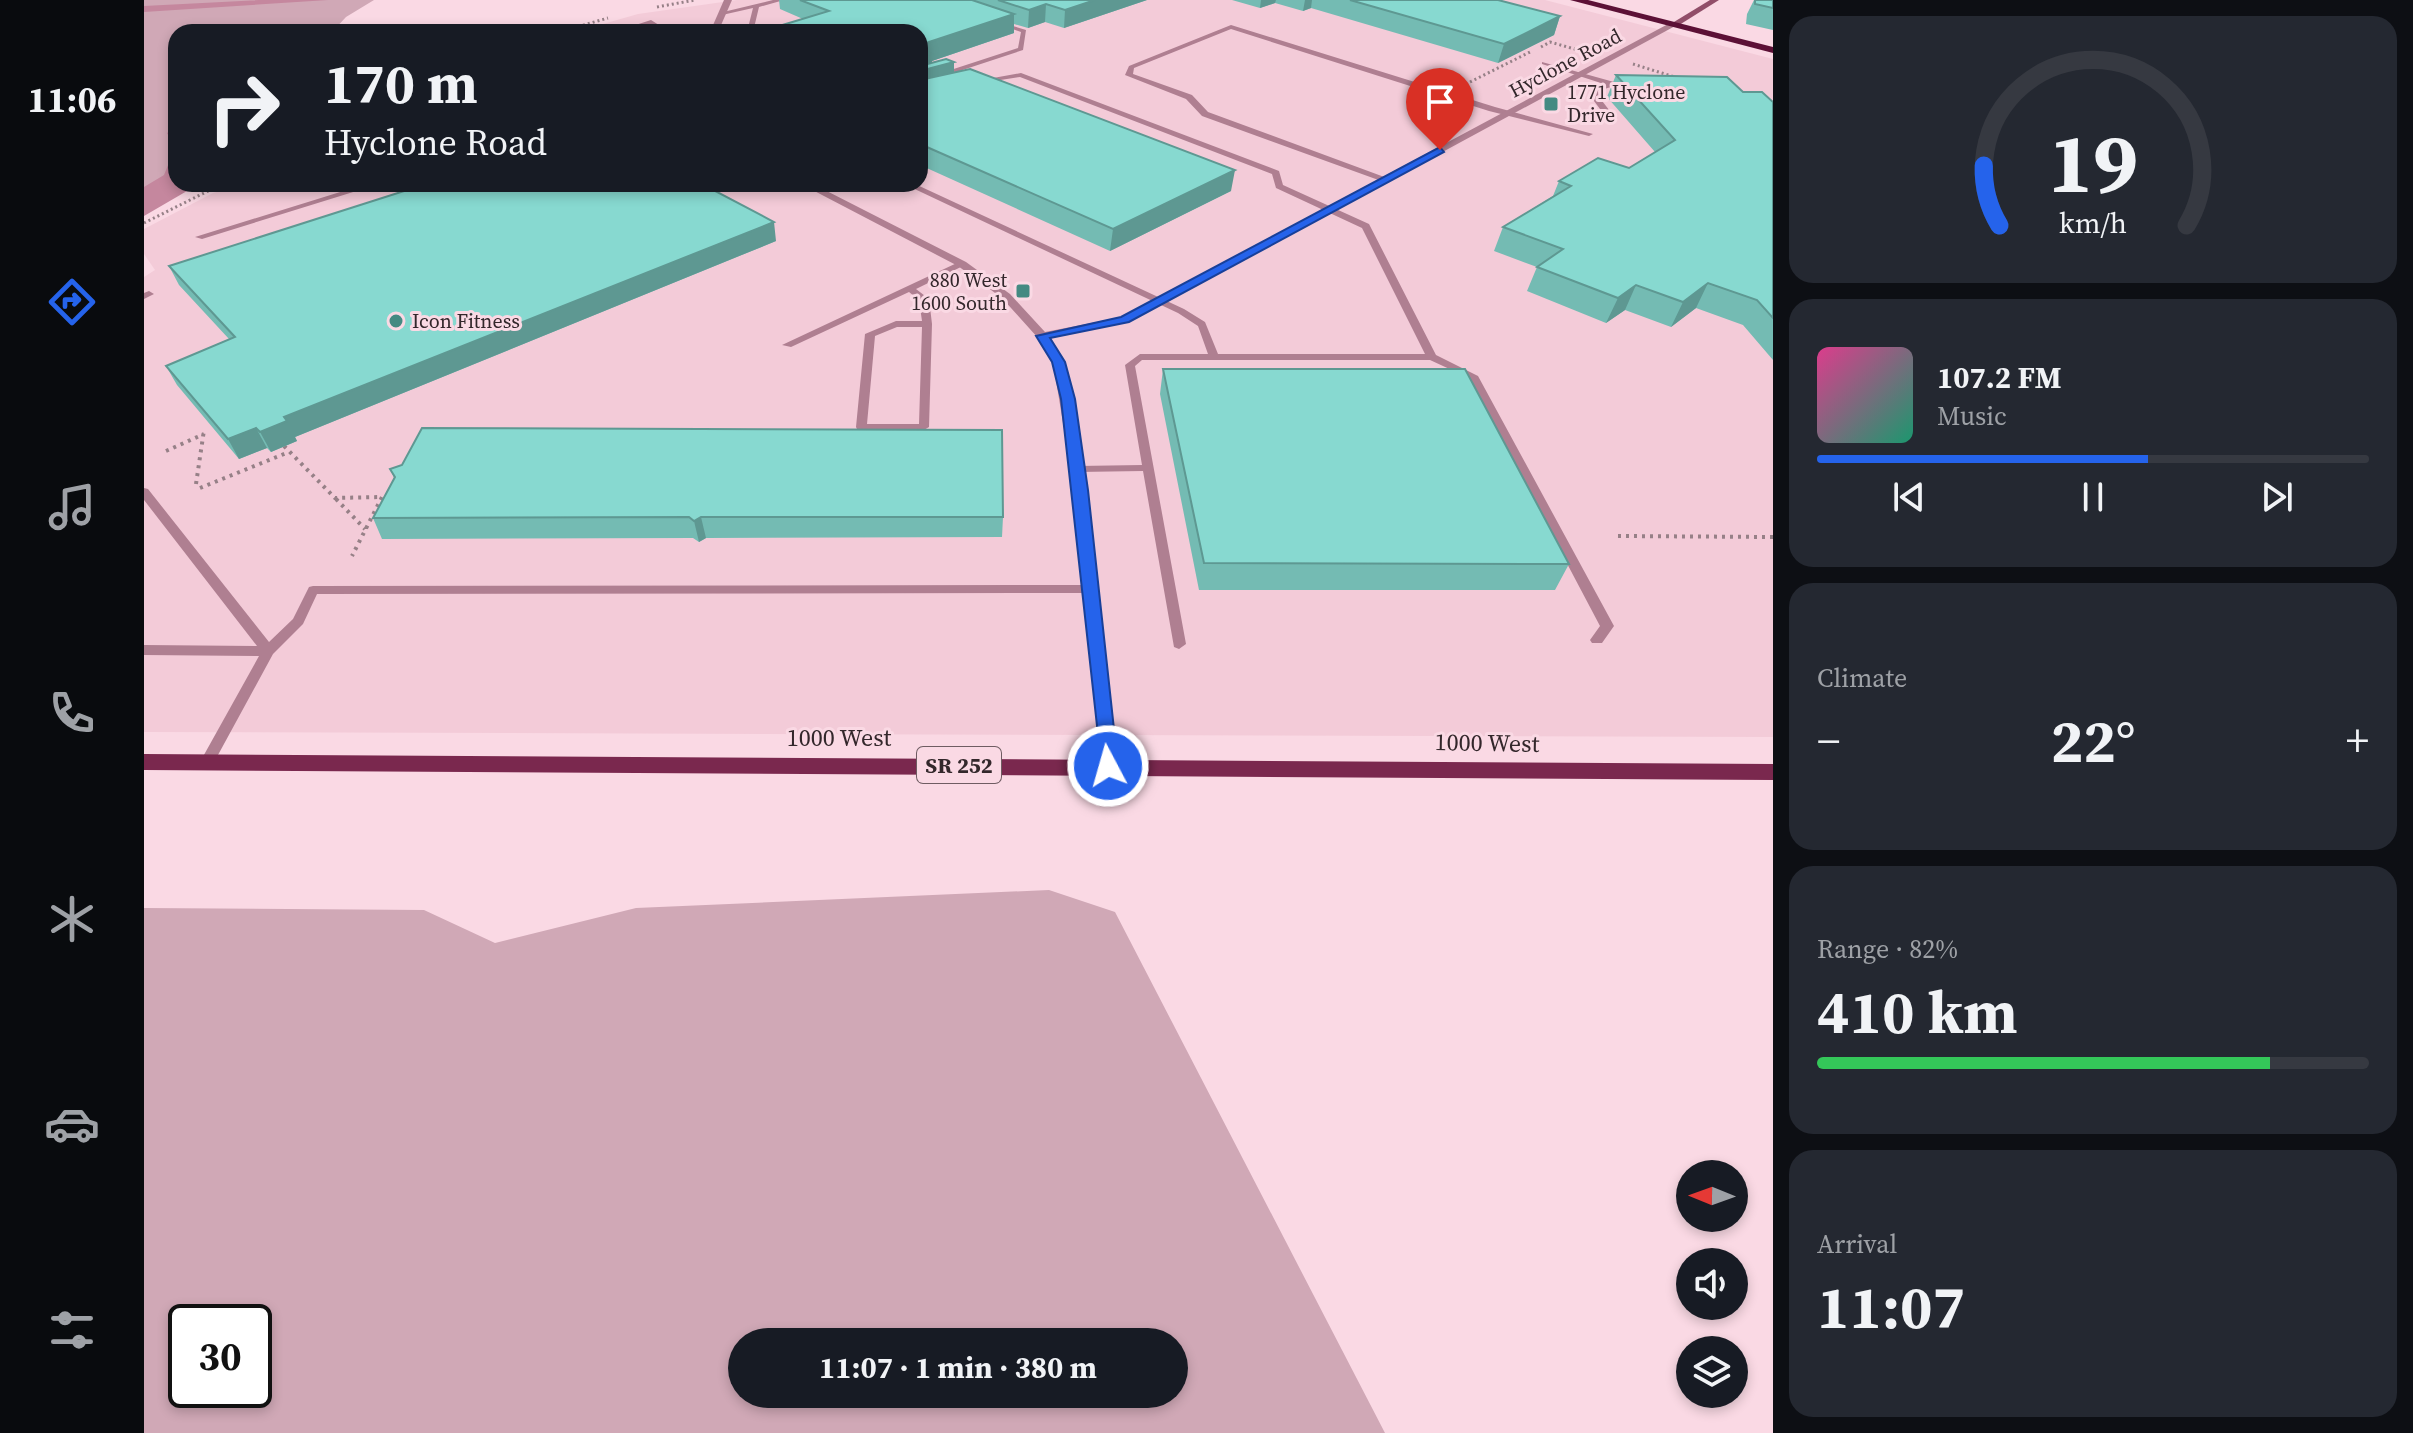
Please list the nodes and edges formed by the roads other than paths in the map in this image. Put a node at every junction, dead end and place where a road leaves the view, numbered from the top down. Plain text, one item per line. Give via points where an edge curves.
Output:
1 (728, 0) edge
2 (781, 0) edge
3 (1575, 0) edge
4 (1715, 0) edge
5 (756, 7) junction
6 (722, 13) junction
7 (985, 17) edge
8 (717, 24) edge
9 (752, 24) edge
10 (1673, 25) junction
11 (1773, 50) edge
12 (1544, 63) dead end
13 (1582, 75) junction
14 (928, 79) edge
15 (970, 83) edge
16 (1611, 84) junction
17 (1624, 84) edge
18 (1509, 113) junction
19 (1609, 115) dead end
20 (1589, 134) dead end
21 (1384, 180) junction
22 (348, 192) edge
23 (822, 192) edge
24 (925, 192) edge
25 (1332, 209) junction
26 (199, 237) dead end
27 (962, 264) junction
28 (909, 288) junction
29 (1159, 301) junction
30 (927, 324) junction
31 (1042, 336) junction
32 (787, 345) dead end
33 (1214, 357) junction
34 (1432, 357) junction
35 (1149, 468) junction
36 (1078, 469) junction
37 (144, 492) edge
38 (1090, 589) junction
39 (1597, 640) dead end
40 (1179, 644) dead end
41 (144, 650) edge
42 (268, 651) junction
43 (144, 762) edge
44 (207, 762) junction
45 (1108, 766) junction
46 (1773, 772) edge

1 - 6 street
2 - 5 lane
3 - 10 highway
4 - 10 street, Hyclone Road
5 - 6 lane
5 - 9 lane
6 - 8 street
7 - 14 lane via 1024,31 1021,49
10 - 11 highway
10 - 13 street, Hyclone Road
12 - 13 lane
13 - 16 lane
13 - 18 street, Hyclone Road
15 - 25 lane via 1021,75 1276,173 1279,186
16 - 17 lane
16 - 19 lane via 1594,90
18 - 20 lane
18 - 21 street, Hyclone Road
18 - 21 lane via 1231,27 1131,67 1129,75 1189,97 1205,114
21 - 25 street, Hyclone Road
22 - 26 lane
23 - 27 street
24 - 29 lane
25 - 29 street, Hyclone Road
25 - 34 lane via 1366,226
27 - 28 lane
27 - 31 street via 1006,296
28 - 30 lane via 924,299
28 - 32 lane
29 - 31 street, Hyclone Road via 1125,320
29 - 33 lane via 1202,324
30 - 30 lane via 924,427 861,427 870,334 896,324
31 - 36 street via 1059,362
33 - 34 lane
33 - 35 lane via 1140,357 1130,365
34 - 39 lane via 1473,376 1607,626
35 - 36 lane
35 - 40 lane
36 - 38 street
37 - 42 lane
38 - 42 lane via 313,590 298,621
38 - 45 street
41 - 42 lane
42 - 44 lane
43 - 44 main road, 1000 West / SR 252
44 - 45 main road, 1000 West / SR 252
45 - 46 main road, 1000 West / SR 252

